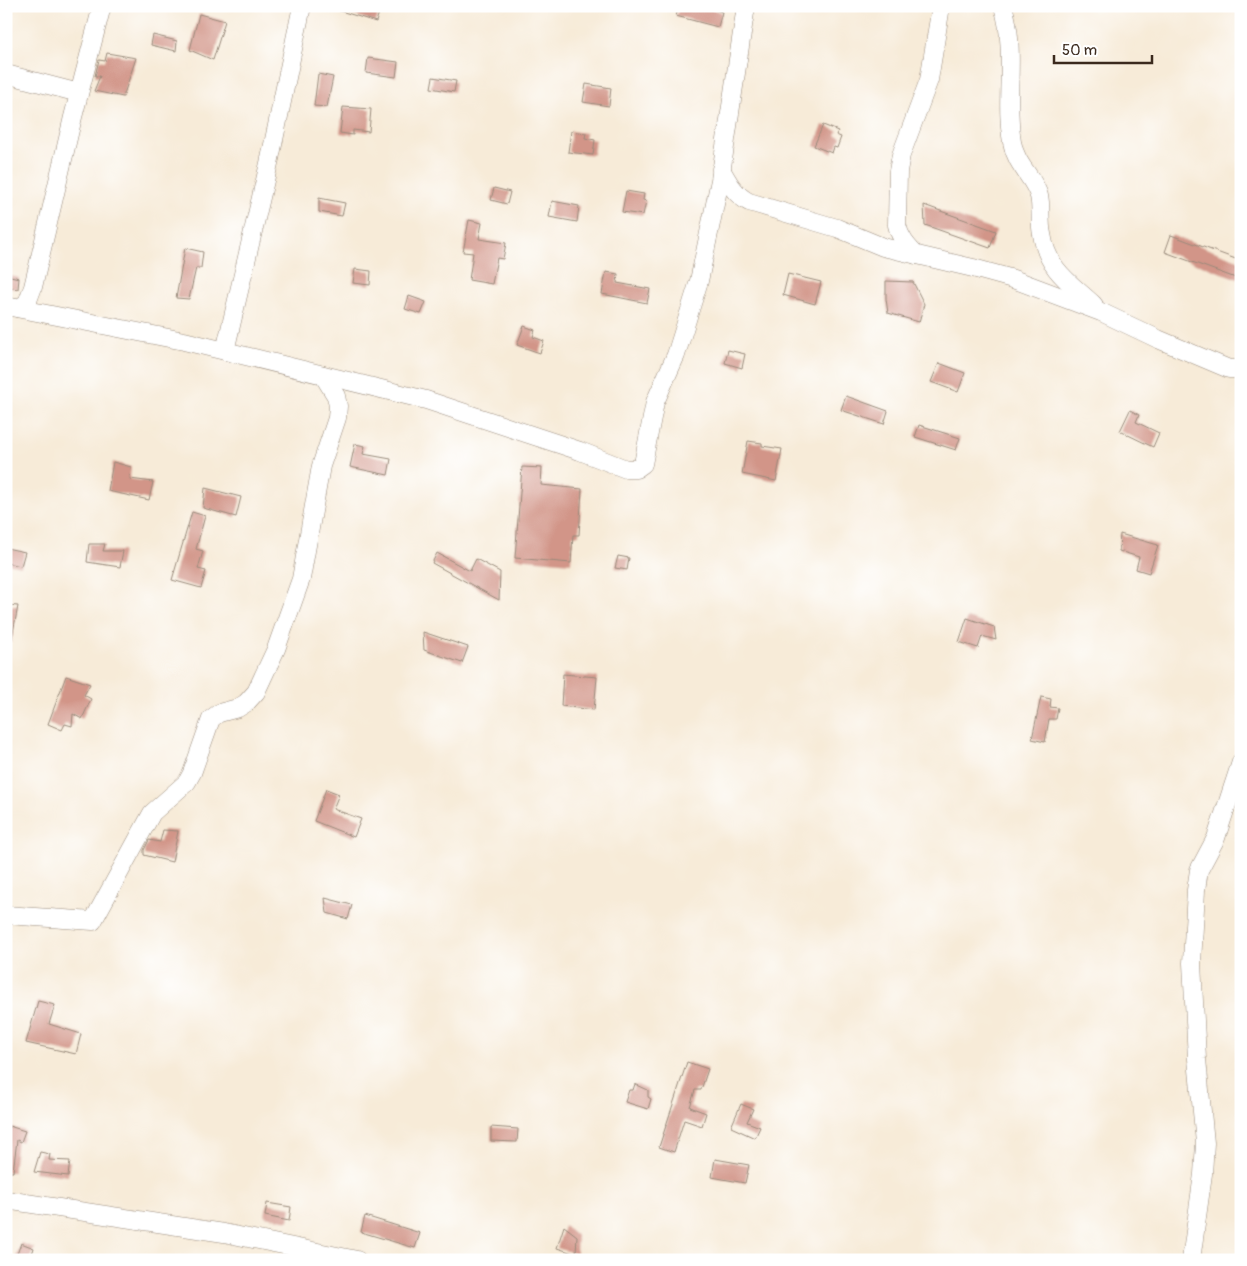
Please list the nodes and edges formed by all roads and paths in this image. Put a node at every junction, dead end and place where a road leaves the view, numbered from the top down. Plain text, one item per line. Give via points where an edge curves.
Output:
1 (102, 6) edge
2 (302, 6) edge
3 (746, 6) edge
4 (941, 6) edge
5 (1003, 6) edge
6 (6, 74) edge
7 (79, 93) junction
8 (722, 169) junction
9 (916, 255) junction
10 (12, 307) edge
11 (1102, 312) junction
12 (225, 351) junction
13 (1235, 369) edge
14 (323, 375) junction
15 (1241, 382) edge
16 (1241, 762) edge
17 (6, 915) edge
18 (6, 1200) edge
19 (357, 1260) edge
20 (1192, 1260) edge

1 - 7 street
2 - 12 street
3 - 8 street
4 - 9 street via 929,80 898,171 897,225 905,244
5 - 11 street via 1010,34 1012,141 1015,156 1038,192 1046,253 1056,271
6 - 7 street
7 - 10 street via 28,303
8 - 9 street via 734,191 749,202
8 - 14 street via 699,281 676,355 655,402 643,464 636,469 626,469 580,450 426,400
9 - 11 street via 1013,279
10 - 12 street
11 - 13 street via 1158,339
12 - 14 street
13 - 15 street
14 - 17 street via 336,396 337,418 321,466 300,579 276,649 256,692 246,704 211,718 192,773 182,788 152,813 93,921
16 - 20 street via 1216,838 1199,870 1196,890 1192,963 1205,1142
18 - 19 street via 224,1233

